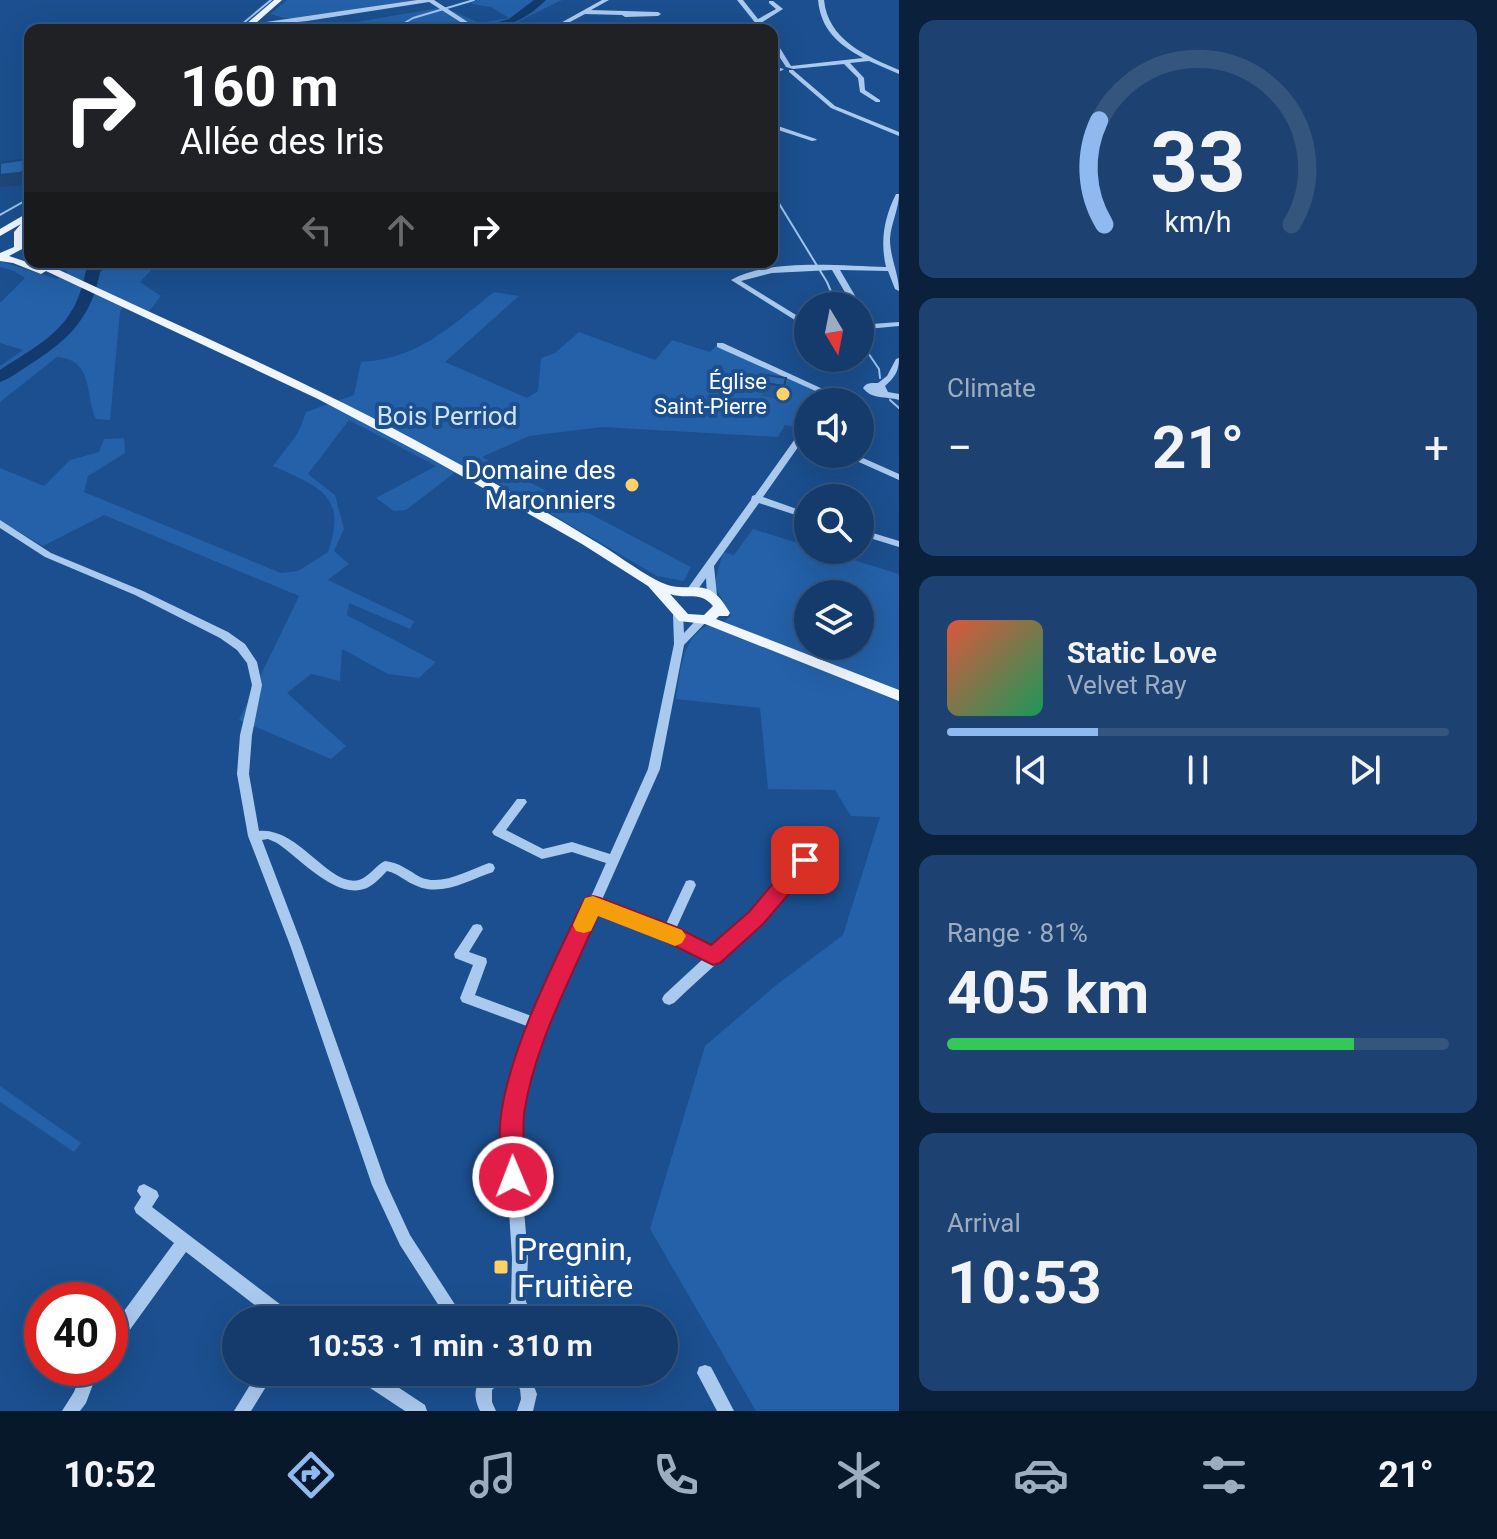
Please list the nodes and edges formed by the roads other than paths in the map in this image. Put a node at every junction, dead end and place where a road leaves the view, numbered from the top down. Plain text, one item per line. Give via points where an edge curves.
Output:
1 (278, 0) edge
2 (429, 0) edge
3 (606, 0) edge
4 (740, 0) edge
5 (821, 0) edge
6 (771, 2) dead end
7 (584, 12) junction
8 (625, 15) dead end
9 (258, 17) junction
10 (293, 21) junction
11 (758, 22) joint
12 (250, 24) edge
13 (273, 24) edge
14 (469, 24) edge
15 (563, 24) edge
16 (871, 59) junction
17 (846, 62) junction
18 (781, 69) edge
19 (899, 72) edge
20 (878, 101) dead end
21 (778, 128) edge
22 (899, 134) edge
23 (814, 140) dead end
24 (898, 201) edge
25 (24, 217) edge
26 (24, 225) edge
27 (0, 233) edge
28 (18, 243) junction
29 (24, 251) edge
30 (0, 258) edge
31 (24, 263) edge
32 (37, 268) edge
33 (45, 268) edge
34 (835, 268) junction
35 (890, 269) junction
36 (59, 276) junction
37 (899, 289) edge
38 (849, 292) edge
39 (794, 317) edge
40 (899, 324) edge
41 (874, 327) edge
42 (720, 345) dead end
43 (899, 361) edge
44 (817, 388) edge
45 (882, 390) junction
46 (874, 392) edge
47 (899, 397) edge
48 (794, 448) edge
49 (874, 466) edge
50 (899, 477) edge
51 (755, 498) junction
52 (794, 511) edge
53 (0, 523) edge
54 (874, 536) edge
55 (899, 544) edge
56 (710, 568) junction
57 (681, 600) junction
58 (711, 613) junction
59 (679, 644) junction
60 (899, 696) edge
61 (521, 802) dead end
62 (254, 836) junction
63 (800, 836) dead end
64 (612, 860) junction
65 (489, 868) dead end
66 (690, 885) dead end
67 (593, 904) junction
68 (477, 929) dead end
69 (668, 933) junction
70 (713, 956) junction
71 (669, 999) dead end
72 (540, 1025) junction
73 (144, 1191) dead end
74 (185, 1241) junction
75 (269, 1306) edge
76 (450, 1306) edge
77 (519, 1306) edge
78 (128, 1319) edge
79 (705, 1373) dead end
80 (82, 1386) edge
81 (258, 1386) edge
82 (382, 1386) edge
83 (487, 1386) edge
84 (527, 1386) edge
85 (70, 1411) edge
86 (242, 1411) edge
87 (419, 1411) edge
88 (488, 1411) edge
89 (525, 1411) edge
90 (726, 1411) edge

1 - 9 main road
2 - 10 street
2 - 14 street
3 - 7 street
4 - 11 street
5 - 16 street via 838,36
6 - 11 street via 780,9
7 - 8 street
7 - 15 street
9 - 10 street
9 - 12 main road
10 - 13 street
16 - 17 street
16 - 19 street
17 - 18 street
17 - 20 street via 861,78 862,91
18 - 22 street via 833,107
21 - 23 street
24 - 35 street via 885,240
25 - 27 main road
26 - 28 main road
27 - 28 main road
28 - 29 main road
28 - 30 main road
30 - 31 main road
32 - 36 main road
33 - 36 main road
34 - 35 street
34 - 38 street
34 - 39 street via 758,273 735,280
35 - 37 street
36 - 57 main road via 297,385 432,454
40 - 41 street
42 - 44 street
43 - 45 street
45 - 46 street
45 - 47 street
48 - 51 street
49 - 50 street
51 - 52 street
51 - 56 street
53 - 62 street via 48,555 189,617 247,653 257,685 243,774
54 - 55 street
56 - 57 street
56 - 58 street
57 - 58 main road
57 - 58 main road via 691,620
57 - 59 street
58 - 59 street
58 - 60 main road via 753,636
59 - 64 street via 654,769
61 - 64 street via 498,832 542,854 572,847
62 - 65 street via 280,836 300,856 357,886 385,866 432,886
62 - 76 street via 379,1185 405,1240
63 - 70 street via 805,860 756,918
64 - 67 street
66 - 69 street
67 - 69 street
67 - 72 street
68 - 72 street via 460,954 481,962 467,998
69 - 70 street
70 - 71 street
72 - 77 street via 512,1118
73 - 74 street via 152,1196 141,1208
74 - 75 street
74 - 78 street
79 - 90 street
80 - 85 street
81 - 86 street
82 - 87 street
83 - 88 street via 483,1394
84 - 89 street

